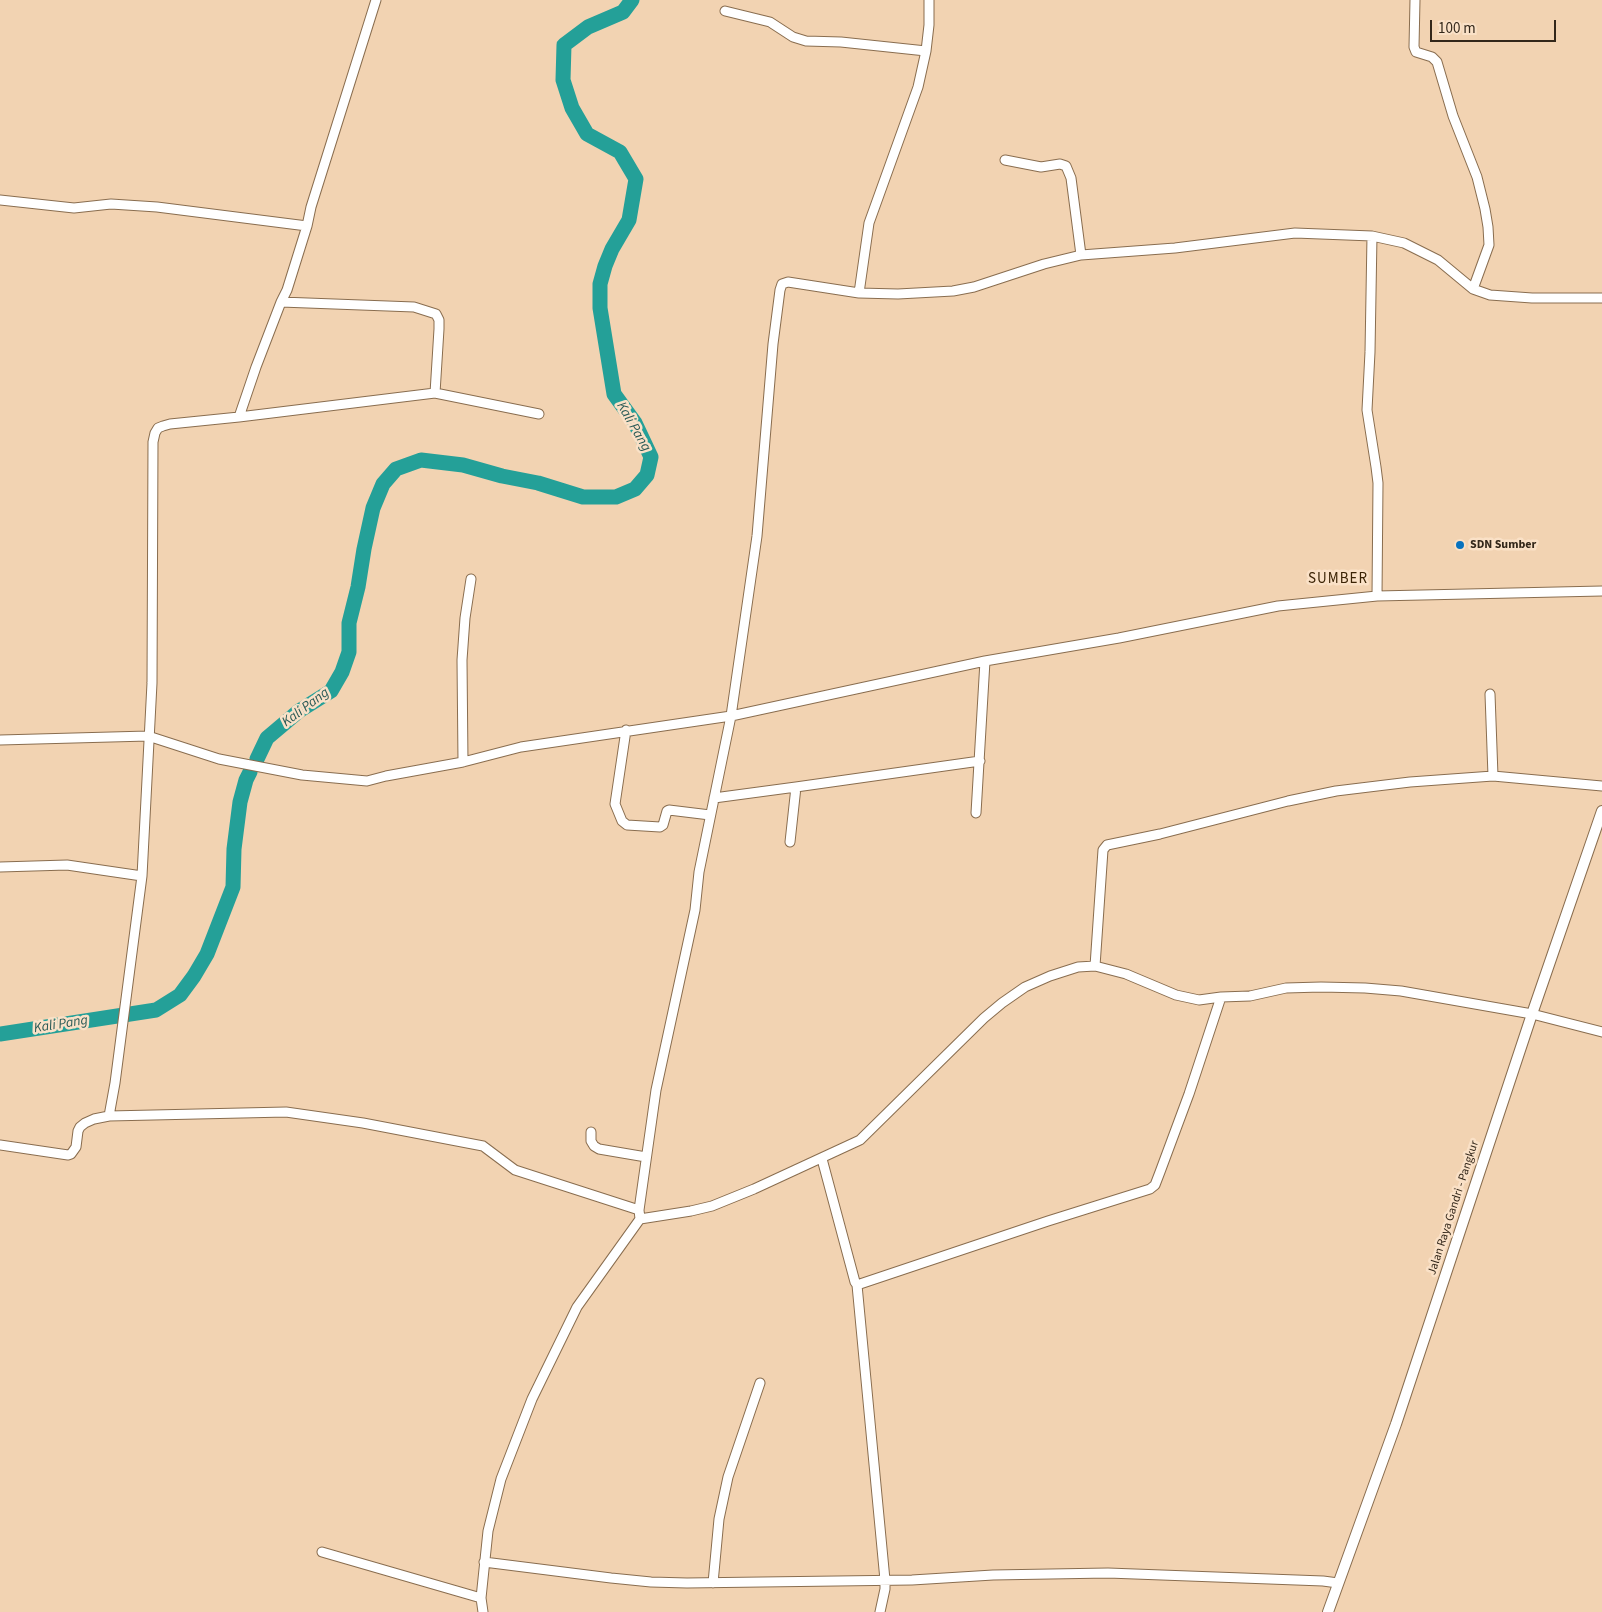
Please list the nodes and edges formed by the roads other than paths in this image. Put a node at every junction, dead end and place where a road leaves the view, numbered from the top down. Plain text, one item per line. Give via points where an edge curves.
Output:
1 (376, 0) edge
2 (929, 0) edge
3 (1415, 0) edge
4 (725, 11) dead end
5 (926, 50) junction
6 (1005, 160) dead end
7 (0, 200) edge
8 (307, 226) junction
9 (1372, 236) junction
10 (1081, 255) junction
11 (1473, 289) junction
12 (859, 292) junction
13 (1602, 298) edge
14 (281, 302) junction
15 (436, 393) junction
16 (539, 414) dead end
17 (239, 417) junction
18 (471, 579) dead end
19 (1602, 591) edge
20 (1377, 596) junction
21 (985, 661) junction
22 (1490, 694) dead end
23 (731, 716) junction
24 (626, 730) junction
25 (148, 736) junction
26 (0, 740) edge
27 (980, 761) junction
28 (463, 762) junction
29 (1494, 776) junction
30 (1602, 786) edge
31 (796, 788) junction
32 (714, 798) junction
33 (1602, 811) edge
34 (976, 813) dead end
35 (710, 815) junction
36 (790, 842) dead end
37 (0, 866) edge
38 (142, 876) junction
39 (1095, 966) junction
40 (1221, 997) junction
41 (1532, 1014) junction
42 (1602, 1032) edge
43 (110, 1116) junction
44 (590, 1132) dead end
45 (0, 1145) edge
46 (646, 1157) junction
47 (822, 1159) junction
48 (640, 1214) junction
49 (855, 1281) junction
50 (760, 1384) dead end
51 (322, 1552) dead end
52 (484, 1562) junction
53 (885, 1580) junction
54 (712, 1583) junction
55 (1338, 1583) junction
56 (482, 1598) junction
57 (483, 1612) edge
58 (880, 1612) edge
59 (1328, 1612) edge

1 - 8 street
2 - 5 street
3 - 11 street via 1414,47 1416,52 1437,62 1485,209 1488,245
4 - 5 street via 770,22 793,37 806,41
5 - 12 street via 918,87 869,224
6 - 10 street via 1041,167 1066,166 1071,178
7 - 8 street via 74,208 111,204 157,207
8 - 14 street
9 - 10 street via 1295,233 1174,248
9 - 11 street via 1420,250 1438,260
9 - 20 street via 1366,410 1378,483
10 - 12 street via 953,291
11 - 13 street via 1490,295
12 - 23 street via 788,282 782,284 780,290 757,536
14 - 15 street via 414,307 436,314 439,329
14 - 17 street
15 - 16 street
15 - 17 street
17 - 25 street via 170,424 158,428 155,433 152,683
18 - 28 street via 462,660
19 - 20 street
20 - 21 street via 1278,606
21 - 23 street
21 - 27 street
22 - 29 street
23 - 24 street
23 - 32 street
24 - 28 street via 521,747
24 - 35 street via 615,804 622,821 627,825 660,828 669,810
25 - 26 street
25 - 28 street via 219,758 302,775 367,782
25 - 38 street
27 - 31 street
27 - 34 street
29 - 30 street
29 - 39 street via 1336,791 1106,845 1103,850
31 - 32 street
31 - 36 street
32 - 35 street
33 - 41 street, Jalan Raya Gandri - Pangkur
35 - 46 street via 695,910 656,1090
37 - 38 street via 67,865
38 - 43 street
39 - 40 street via 1126,974 1176,995 1199,1000
39 - 47 street via 1050,976 1025,987 1002,1003 860,1140
40 - 41 street via 1250,996 1286,988 1365,988 1401,991
40 - 49 street via 1164,1164 1150,1189
41 - 42 street
41 - 55 street, Jalan Raya Gandri - Pangkur via 1396,1424
43 - 45 street via 88,1121 80,1127 76,1147 71,1154
43 - 48 street via 286,1112 363,1123 483,1146 515,1170
44 - 46 street via 591,1141 599,1149
46 - 48 street
47 - 48 street via 712,1206 691,1211
47 - 49 street
48 - 52 street via 576,1307 532,1399 501,1479
49 - 53 street
50 - 54 street via 728,1477
51 - 56 street
52 - 54 street via 651,1582
52 - 56 street
53 - 54 street
53 - 55 street via 1108,1573
53 - 58 street
55 - 59 street, Jalan Raya Gandri - Pangkur
56 - 57 street

